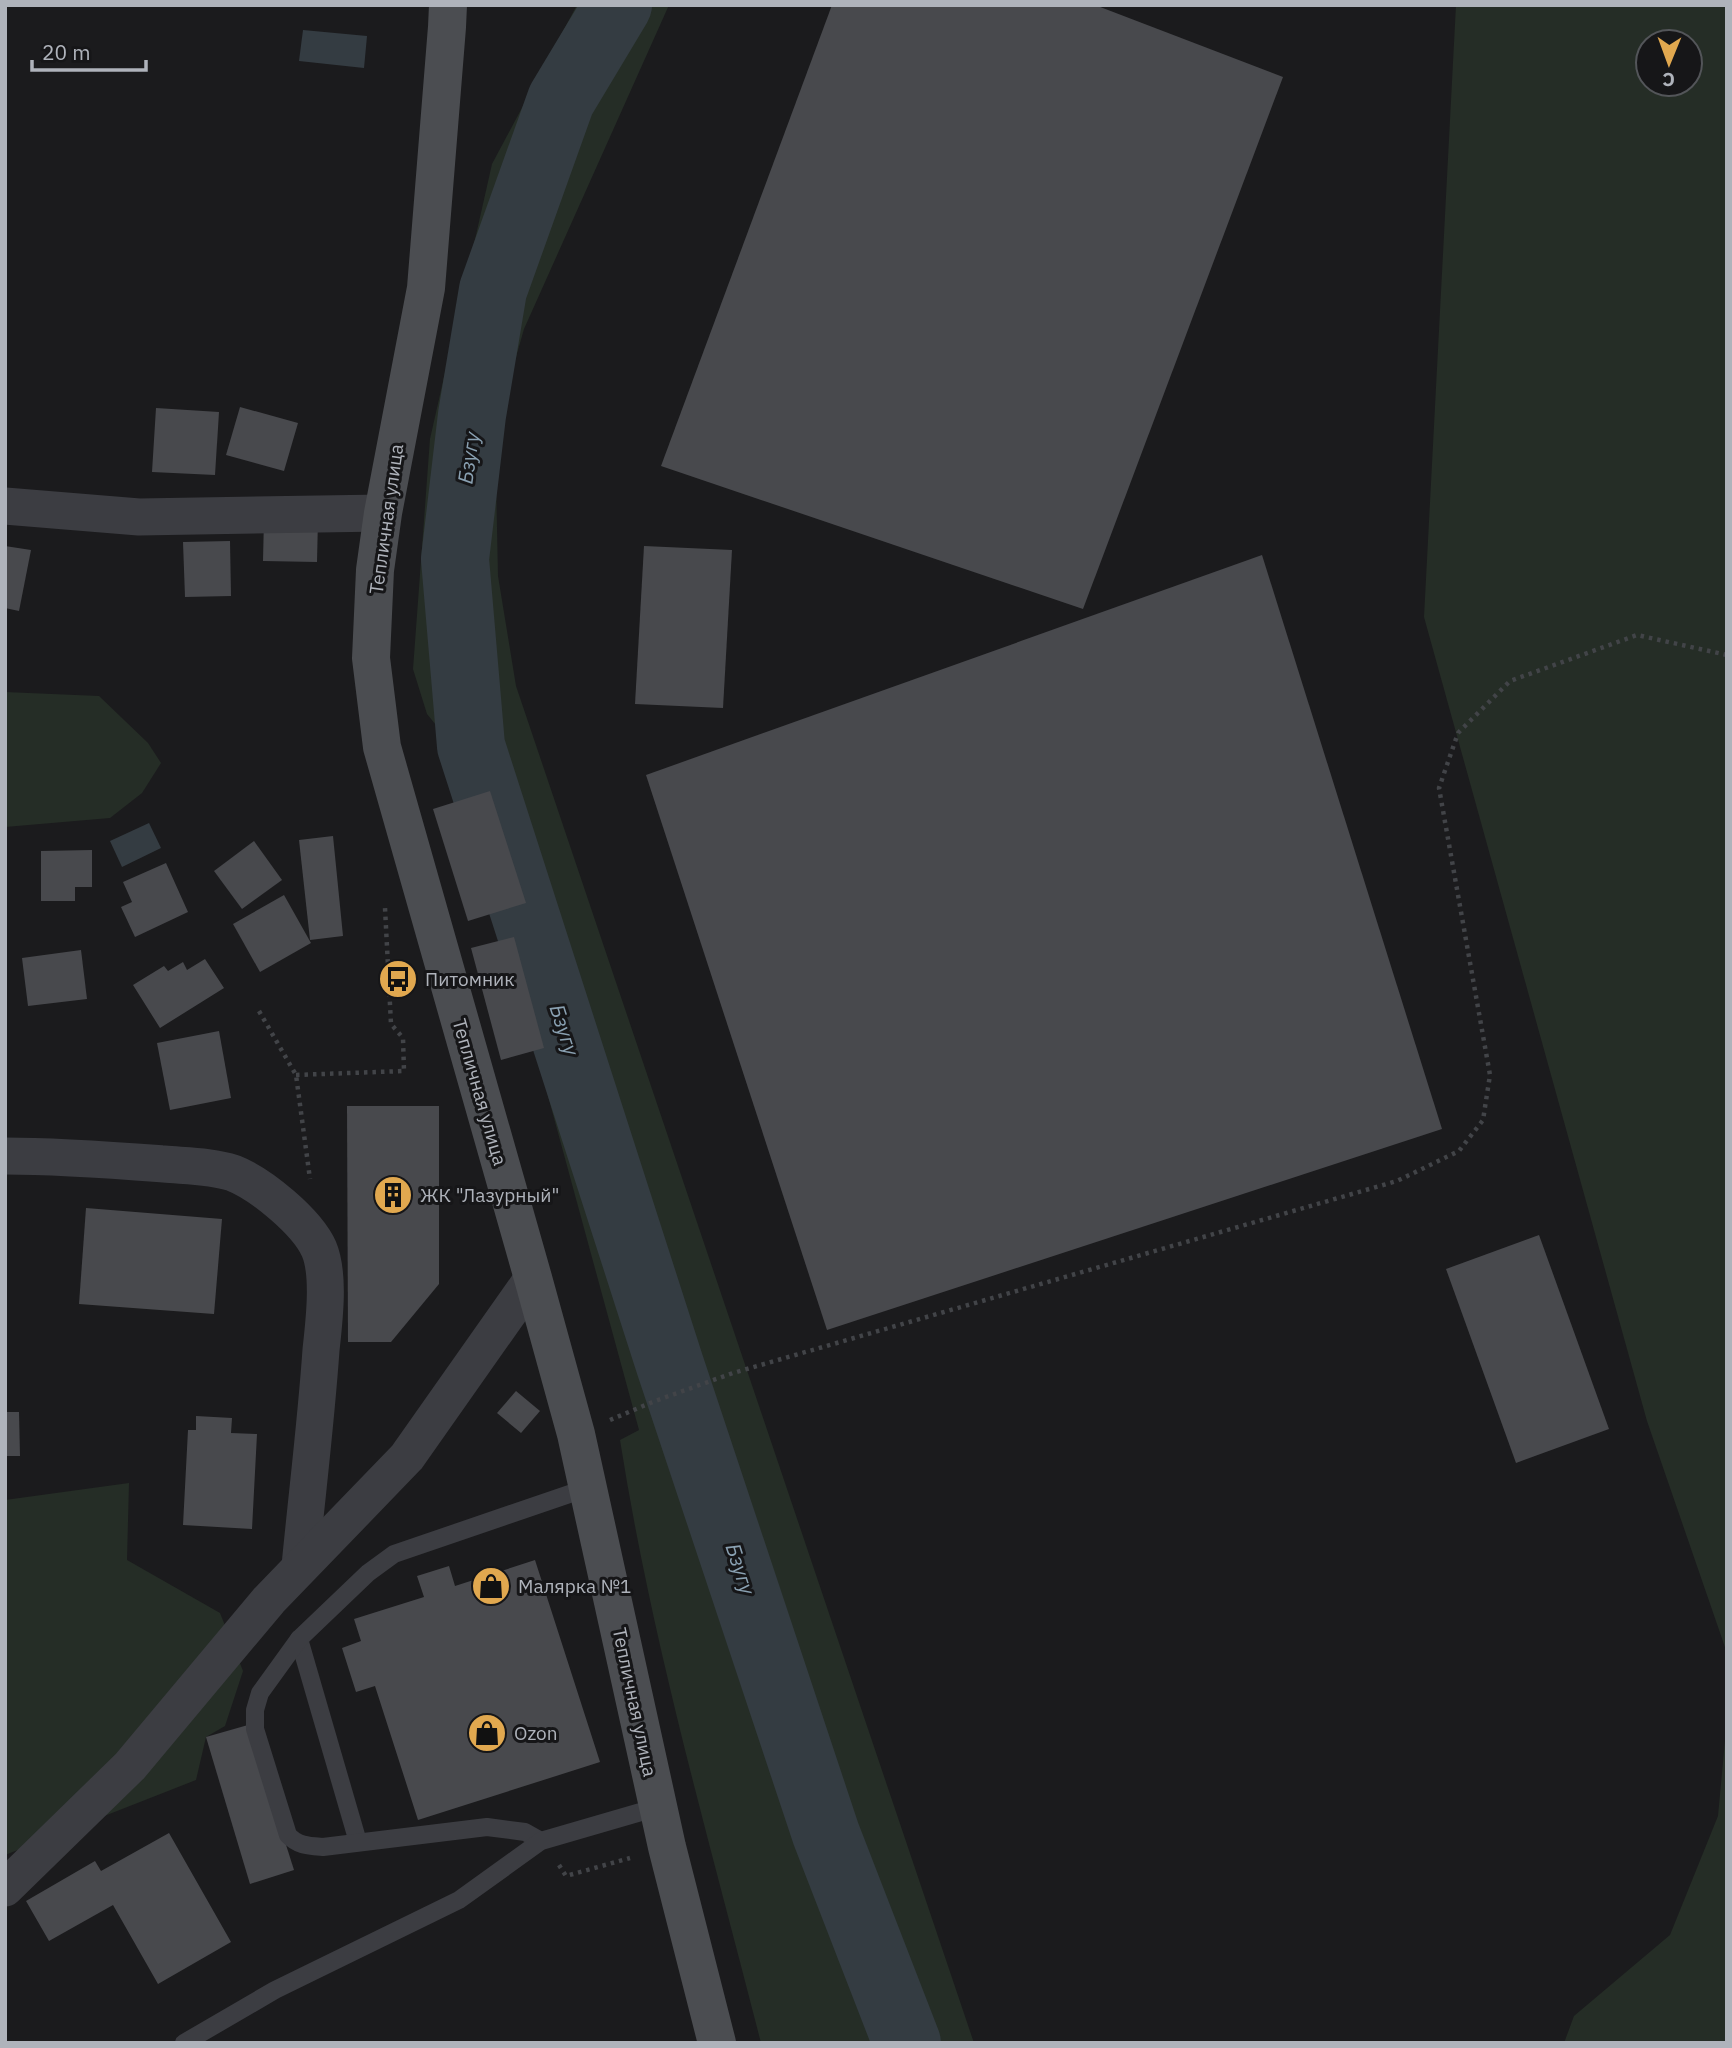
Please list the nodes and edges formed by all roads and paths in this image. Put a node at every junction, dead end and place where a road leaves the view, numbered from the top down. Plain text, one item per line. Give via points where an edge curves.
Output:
1 (447, 5) edge
2 (5, 506) edge
3 (383, 513) junction
4 (1727, 655) edge
5 (259, 1011) dead end
6 (404, 1038) dead end
7 (296, 1075) junction
8 (5, 1156) edge
9 (310, 1182) dead end
10 (534, 1278) junction
11 (576, 1434) junction
12 (587, 1488) junction
13 (300, 1566) junction
14 (299, 1639) junction
15 (658, 1807) junction
16 (541, 1841) junction
17 (358, 1842) junction
18 (641, 1855) dead end
19 (5, 1888) edge
20 (184, 2043) edge
21 (717, 2043) edge

1 - 3 street, Тепличная улица via 426,288
2 - 3 street via 139,517
3 - 10 street, Тепличная улица via 371,658 382,747
4 - 11 path via 1637,635 1510,681 1458,733 1439,788 1490,1075 1483,1120 1459,1151 1397,1181 733,1373
5 - 7 path
6 - 7 path via 404,1071
7 - 9 path
8 - 13 street via 72,1156 232,1173 263,1189 300,1221 319,1250 325,1300
10 - 11 street, Тепличная улица
10 - 13 street via 407,1457
11 - 12 street, Тепличная улица
12 - 14 lane via 394,1554
12 - 15 street, Тепличная улица
13 - 19 street via 130,1766
14 - 17 lane
14 - 17 lane via 260,1693 255,1729 288,1835 307,1846
15 - 16 lane
15 - 21 street, Тепличная улица
16 - 17 lane via 525,1832 488,1827
16 - 18 path via 566,1876
16 - 20 lane via 459,1900 275,1990

